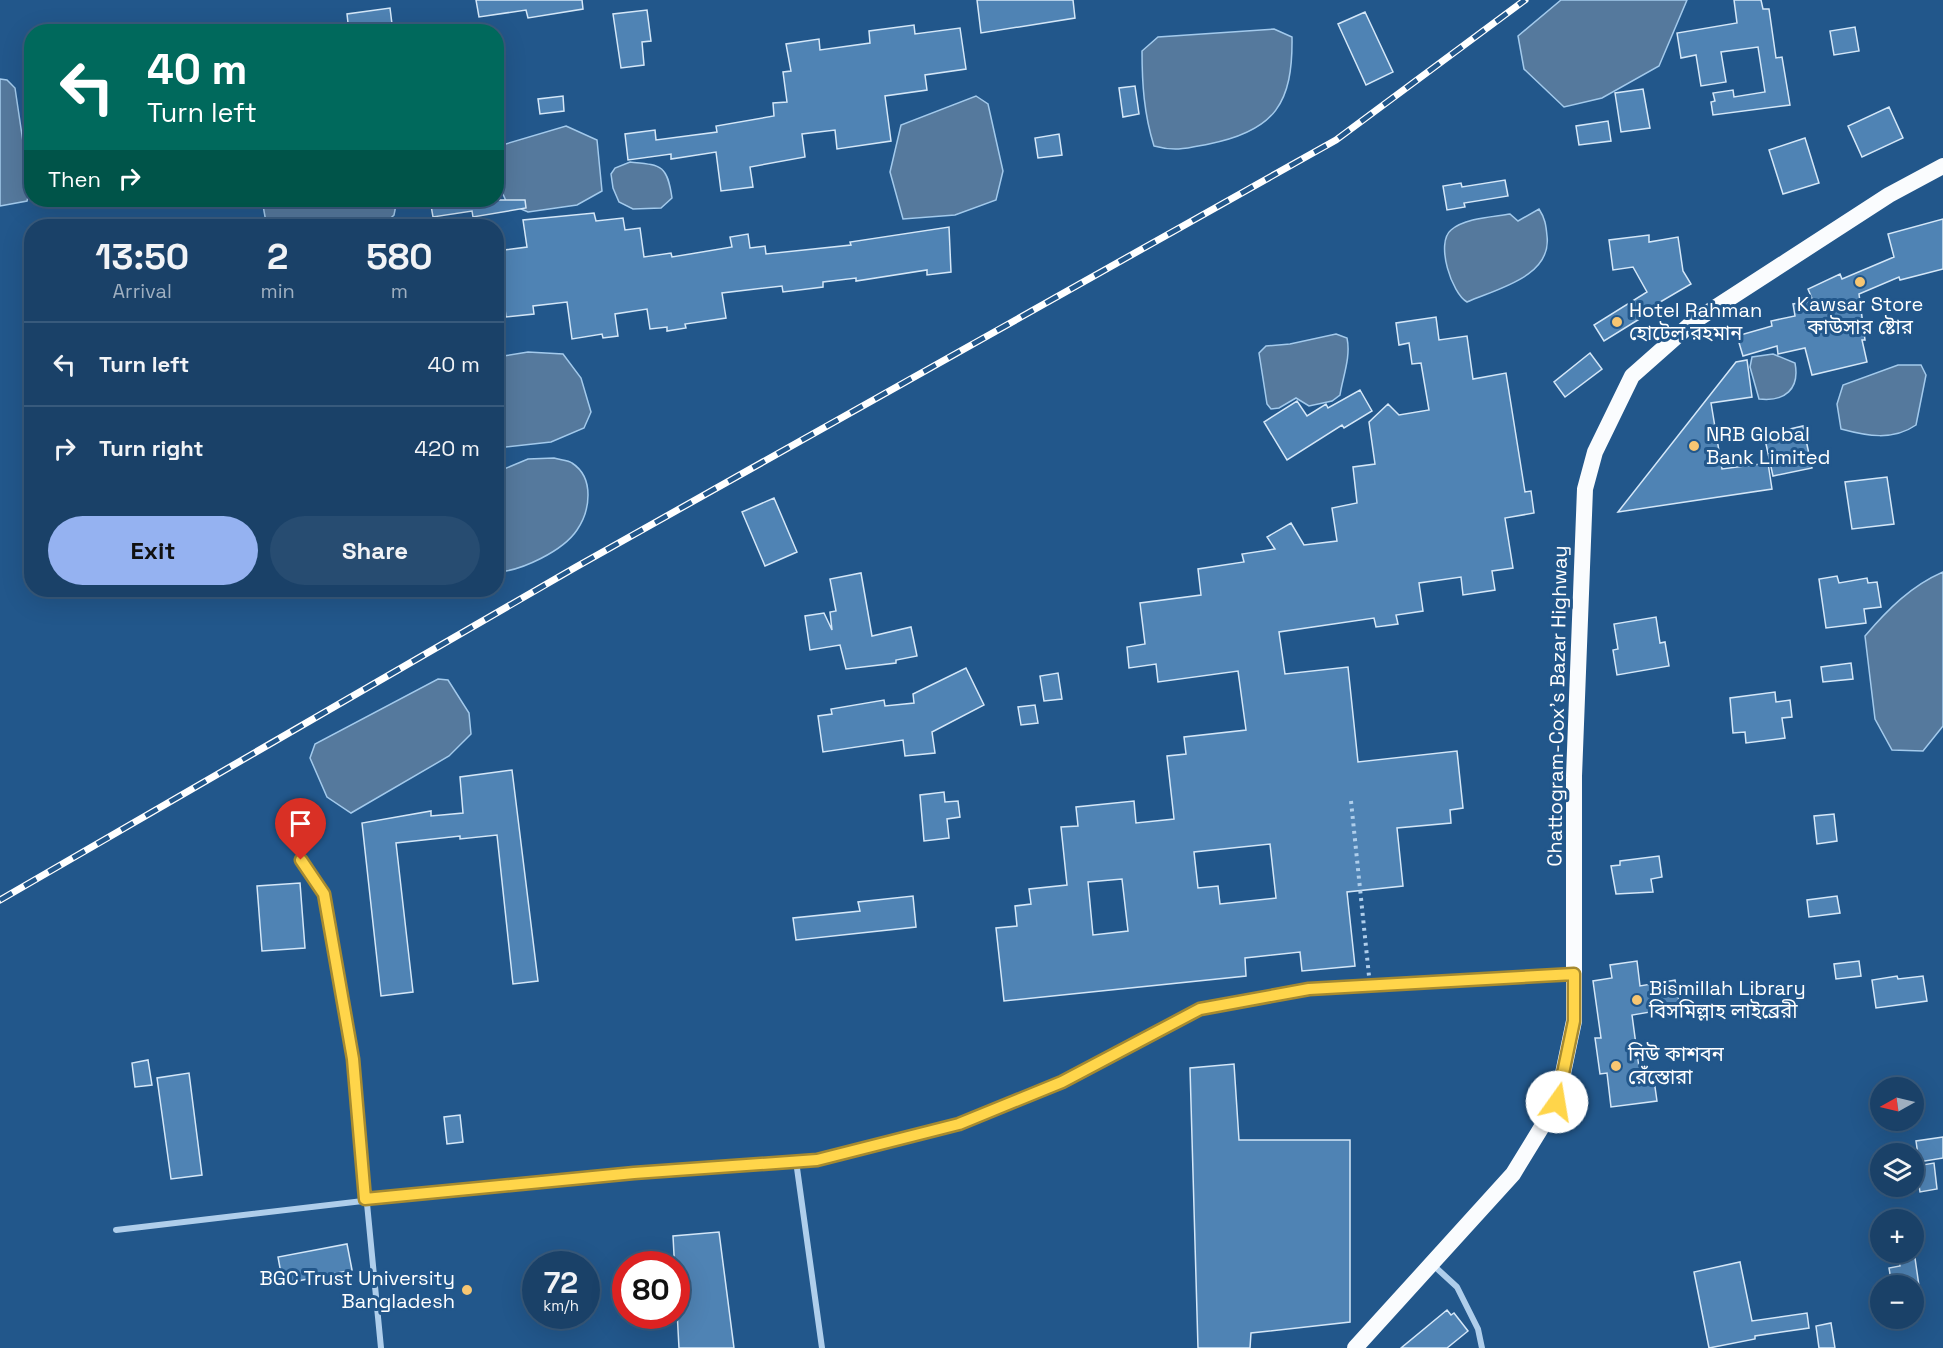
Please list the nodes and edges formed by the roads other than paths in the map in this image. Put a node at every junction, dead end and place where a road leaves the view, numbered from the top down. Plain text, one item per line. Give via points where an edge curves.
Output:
1 (1943, 166) edge
2 (301, 860) dead end
3 (1574, 974) junction
4 (796, 1161) junction
5 (365, 1199) junction
6 (116, 1230) dead end
7 (1432, 1263) junction
8 (381, 1348) edge
9 (822, 1348) edge
10 (1355, 1348) edge
11 (1482, 1348) edge

1 - 3 highway, Chattogram-Cox's Bazar Highway via 1889,195 1694,322 1632,376 1595,452 1585,489 1582,528 1574,776
2 - 5 street via 324,894 353,1059
3 - 4 street via 1309,989 1200,1009 1062,1082 959,1124 817,1160
3 - 7 highway, Chattogram-Cox's Bazar Highway via 1574,1021 1557,1102 1513,1174
4 - 5 street
4 - 9 street
5 - 6 street
5 - 8 street
7 - 10 highway, Chattogram-Cox's Bazar Highway
7 - 11 street via 1457,1287 1478,1329

